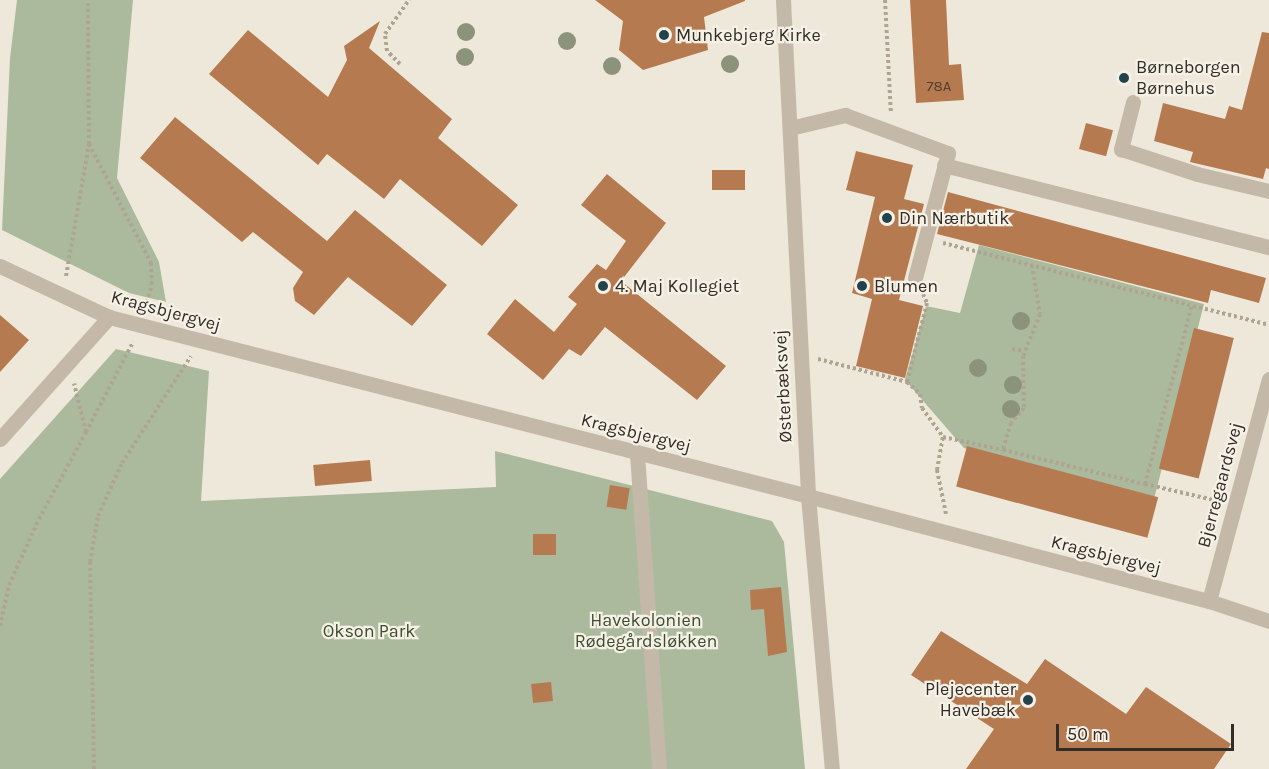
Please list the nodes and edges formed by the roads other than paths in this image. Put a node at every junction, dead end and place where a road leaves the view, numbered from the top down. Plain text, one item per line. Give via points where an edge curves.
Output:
1 (783, 0) edge
2 (1133, 102) dead end
3 (789, 128) junction
4 (944, 165) junction
5 (1269, 191) edge
6 (1269, 247) edge
7 (0, 266) edge
8 (915, 278) road end
9 (109, 317) junction
10 (1269, 379) edge
11 (1265, 412) edge
12 (0, 438) edge
13 (637, 454) junction
14 (808, 496) junction
15 (1209, 601) junction
16 (1269, 621) edge
17 (659, 769) edge
18 (832, 769) edge

1 - 3 street, Østerbæksvej
2 - 5 street via 1121,148 1197,174
3 - 4 street via 845,115 948,153
3 - 14 street, Østerbæksvej
4 - 6 street
4 - 8 street
7 - 9 street, Kragsbjergvej
9 - 12 street
9 - 13 street, Kragsbjergvej
10 - 11 street, Bjerregaardsvej
11 - 15 street, Bjerregaardsvej
13 - 14 street, Kragsbjergvej
13 - 17 street
14 - 15 street, Kragsbjergvej
14 - 18 street, Østerbæksvej
15 - 16 street, Kragsbjergvej

